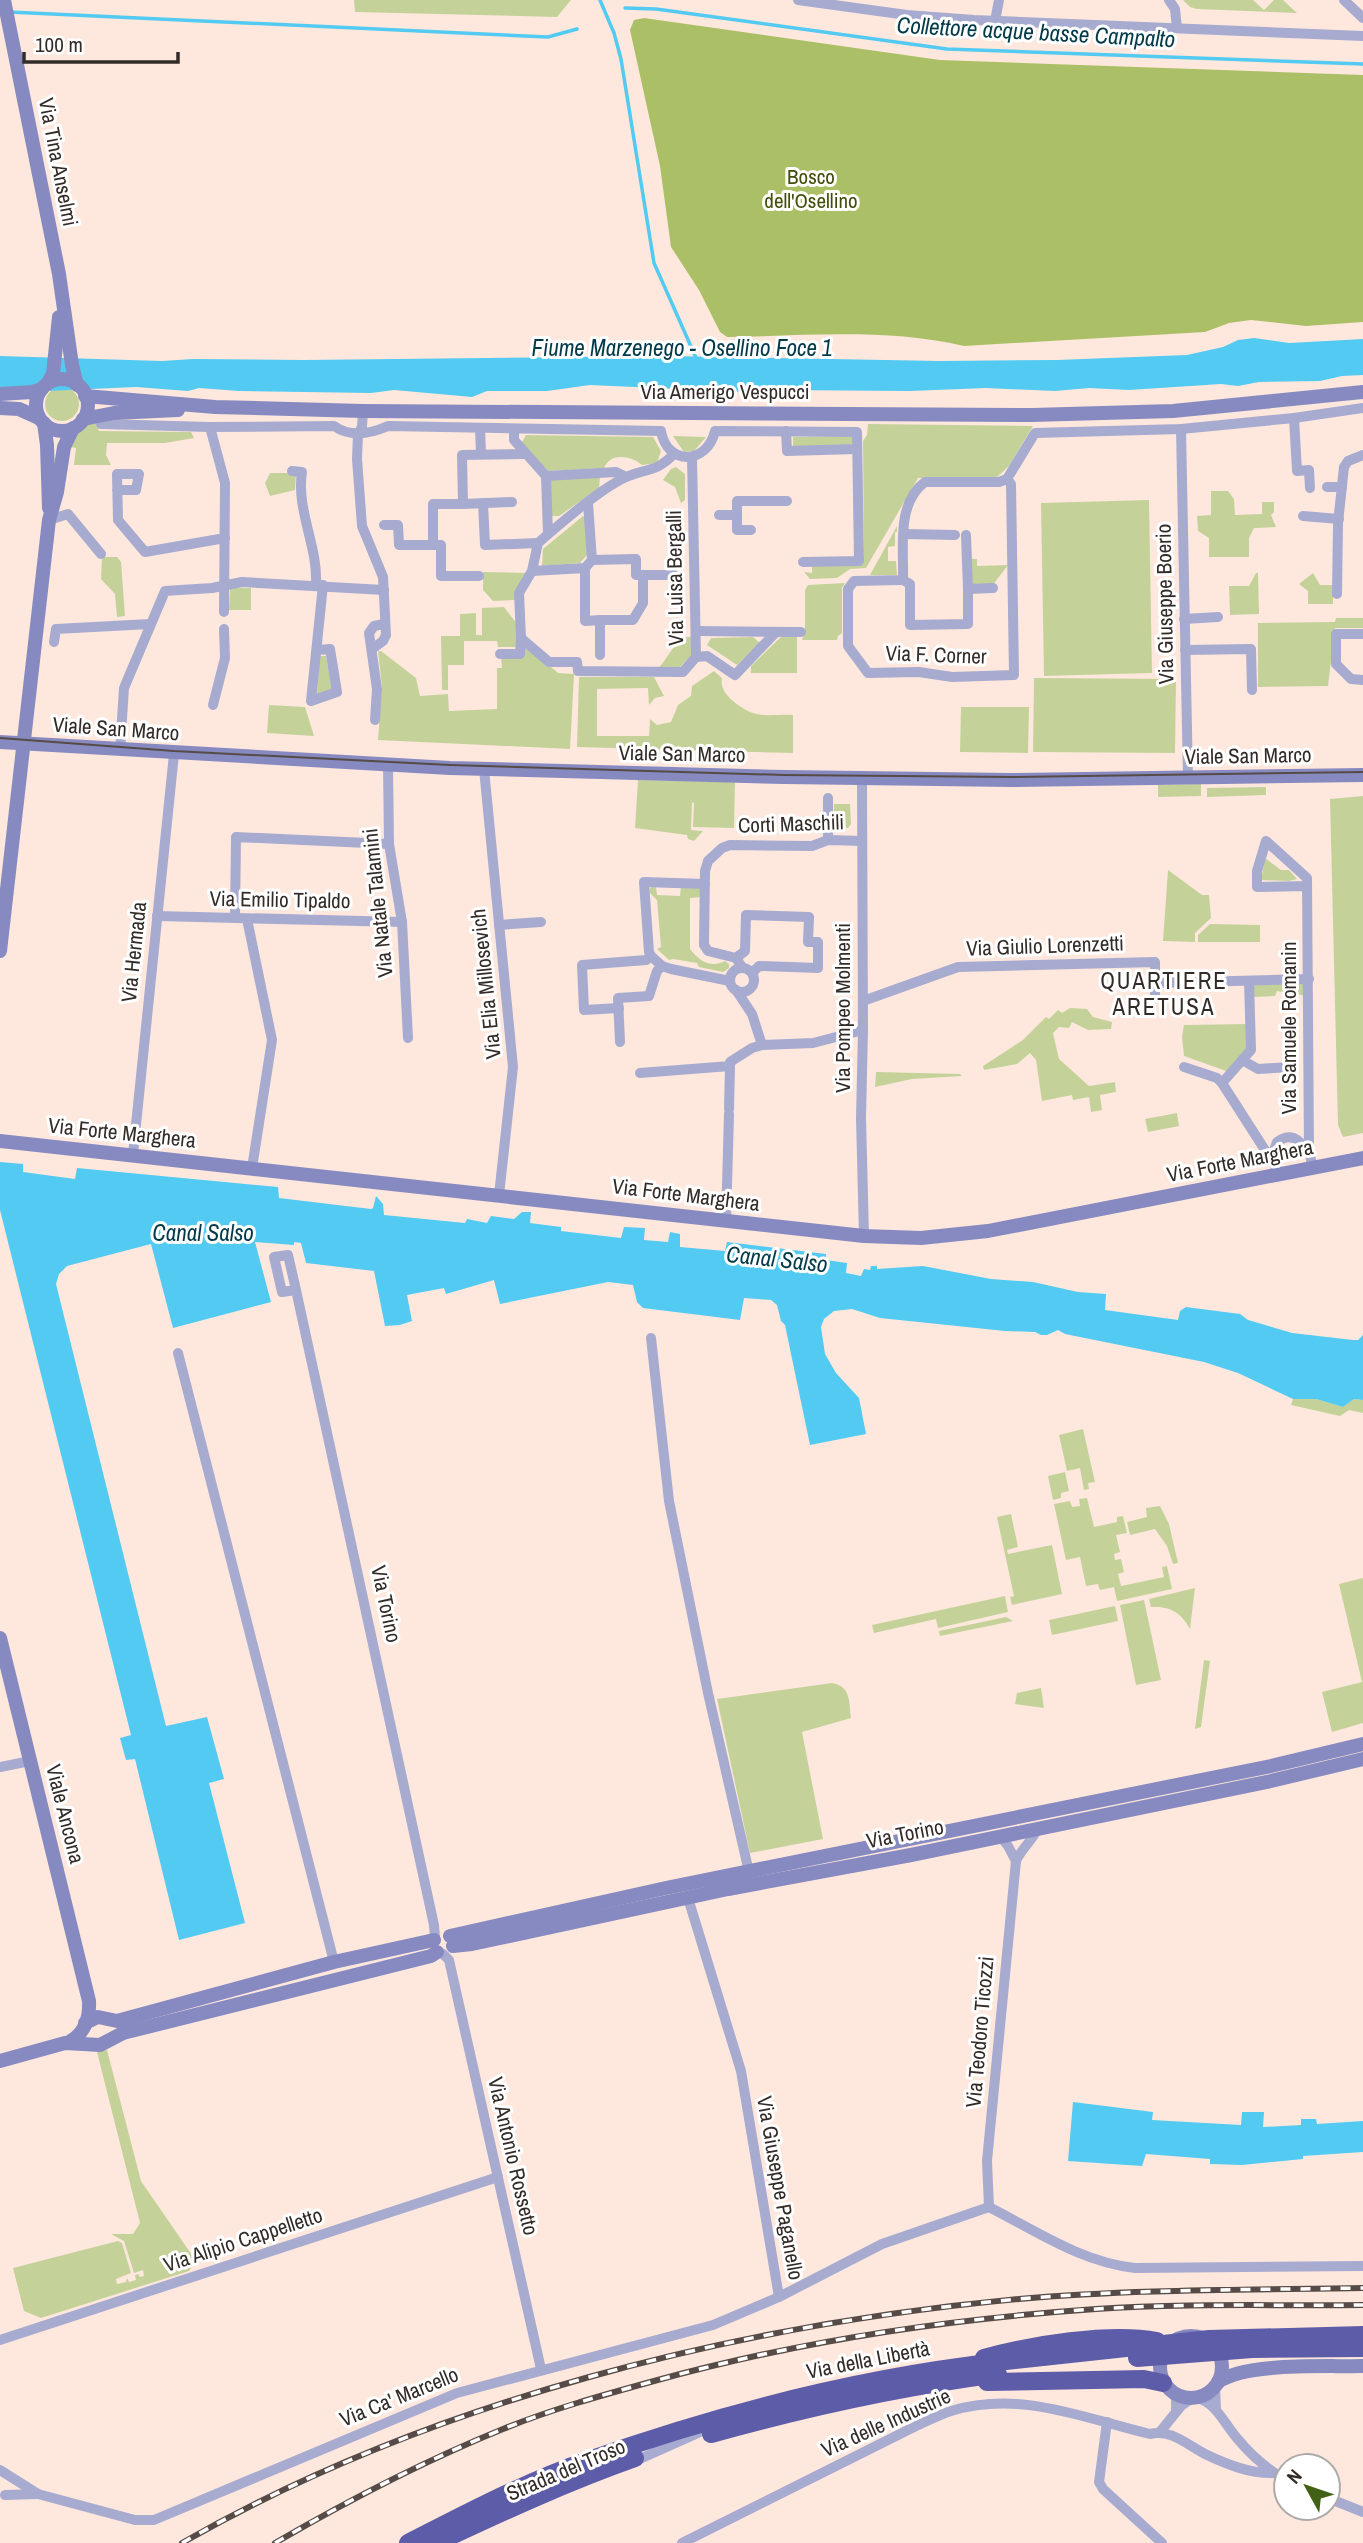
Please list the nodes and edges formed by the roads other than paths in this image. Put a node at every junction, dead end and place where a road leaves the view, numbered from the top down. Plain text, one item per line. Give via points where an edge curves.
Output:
1 (4, 0) edge
2 (798, 0) edge
3 (999, 0) edge
4 (1169, 0) edge
5 (1344, 0) edge
6 (1363, 18) edge
7 (995, 21) junction
8 (1177, 28) junction
9 (1363, 36) edge
10 (64, 341) junction
11 (40, 390) junction
12 (82, 390) junction
13 (1363, 392) edge
14 (0, 394) edge
15 (215, 407) junction
16 (0, 408) edge
17 (1363, 408) edge
18 (363, 411) junction
19 (743, 413) junction
20 (1294, 418) junction
21 (41, 421) junction
22 (78, 423) junction
23 (101, 424) dead end
24 (209, 427) junction
25 (480, 428) junction
26 (514, 429) junction
27 (1181, 429) junction
28 (745, 431) junction
29 (786, 432) junction
30 (358, 434) junction
31 (858, 449) junction
32 (481, 454) junction
33 (524, 454) junction
34 (674, 454) junction
35 (1363, 455) edge
36 (692, 457) junction
37 (292, 471) dead end
38 (546, 475) junction
39 (626, 477) junction
40 (1007, 479) junction
41 (1327, 487) dead end
42 (1342, 487) junction
43 (1310, 488) dead end
44 (117, 490) dead end
45 (787, 501) dead end
46 (512, 502) dead end
47 (483, 503) junction
48 (588, 503) junction
49 (463, 504) junction
50 (719, 515) dead end
51 (737, 515) junction
52 (1303, 516) dead end
53 (1339, 519) junction
54 (49, 520) junction
55 (384, 525) dead end
56 (751, 530) dead end
57 (548, 534) junction
58 (904, 534) junction
59 (225, 538) junction
60 (538, 543) junction
61 (433, 545) junction
62 (101, 554) dead end
63 (803, 562) dead end
64 (588, 564) junction
65 (533, 571) junction
66 (640, 575) junction
67 (674, 575) dead end
68 (479, 576) dead end
69 (903, 580) junction
70 (320, 585) junction
71 (224, 586) junction
72 (993, 588) dead end
73 (968, 589) junction
74 (384, 590) junction
75 (1337, 594) dead end
76 (224, 612) dead end
77 (1218, 617) dead end
78 (1185, 618) junction
79 (600, 621) junction
80 (150, 624) junction
81 (224, 629) dead end
82 (696, 631) junction
83 (776, 632) junction
84 (801, 632) dead end
85 (1363, 634) edge
86 (521, 638) junction
87 (54, 642) dead end
88 (317, 650) junction
89 (1185, 650) junction
90 (500, 654) dead end
91 (600, 655) dead end
92 (696, 657) junction
93 (1363, 680) edge
94 (1252, 690) dead end
95 (213, 705) dead end
96 (375, 720) dead end
97 (0, 742) edge
98 (23, 743) junction
99 (120, 750) junction
100 (174, 754) junction
101 (388, 765) junction
102 (484, 769) junction
103 (1363, 775) edge
104 (862, 779) junction
105 (1188, 779) junction
106 (828, 798) dead end
107 (828, 840) junction
108 (862, 841) junction
109 (389, 844) junction
110 (705, 884) junction
111 (1307, 886) junction
112 (157, 916) junction
113 (241, 918) junction
114 (402, 922) junction
115 (541, 922) dead end
116 (499, 925) junction
117 (0, 951) edge
118 (651, 956) junction
119 (736, 958) junction
120 (662, 966) junction
121 (742, 967) junction
122 (752, 973) junction
123 (1309, 979) junction
124 (730, 981) junction
125 (1249, 981) junction
126 (1157, 984) junction
127 (753, 985) junction
128 (736, 990) junction
129 (1155, 998) dead end
130 (863, 1001) junction
131 (618, 1003) junction
132 (752, 1014) junction
133 (863, 1030) junction
134 (408, 1038) dead end
135 (620, 1042) dead end
136 (762, 1045) junction
137 (1242, 1060) junction
138 (730, 1066) junction
139 (1184, 1067) dead end
140 (1290, 1067) dead end
141 (640, 1073) dead end
142 (1222, 1083) junction
143 (0, 1141) edge
144 (1309, 1151) junction
145 (134, 1154) junction
146 (1363, 1158) edge
147 (1271, 1159) junction
148 (253, 1168) junction
149 (1313, 1169) junction
150 (1281, 1175) junction
151 (499, 1195) junction
152 (726, 1221) junction
153 (864, 1236) junction
154 (296, 1290) dead end
155 (651, 1338) dead end
156 (178, 1353) dead end
157 (0, 1638) edge
158 (1363, 1744) edge
159 (1363, 1759) edge
160 (30, 1761) junction
161 (0, 1767) edge
162 (1038, 1828) junction
163 (1000, 1836) junction
164 (1016, 1861) junction
165 (749, 1872) junction
166 (688, 1898) junction
167 (441, 1941) junction
168 (334, 1962) junction
169 (89, 2001) junction
170 (104, 2019) junction
171 (86, 2033) junction
172 (108, 2040) junction
173 (0, 2060) edge
174 (498, 2177) junction
175 (989, 2207) junction
176 (1363, 2266) edge
177 (779, 2297) junction
178 (1363, 2328) edge
179 (1363, 2335) edge
180 (0, 2340) edge
181 (1174, 2340) junction
182 (1208, 2340) junction
183 (1363, 2348) edge
184 (1220, 2356) junction
185 (1363, 2366) edge
186 (998, 2368) junction
187 (541, 2369) junction
188 (1249, 2370) junction
189 (946, 2374) junction
190 (1216, 2385) junction
191 (1168, 2388) junction
192 (1195, 2398) junction
193 (1216, 2410) junction
194 (1176, 2412) junction
195 (1107, 2422) junction
196 (1160, 2432) junction
197 (698, 2433) junction
198 (3, 2471) edge
199 (1272, 2471) edge
200 (1272, 2473) edge
201 (38, 2494) junction
202 (3, 2497) edge
203 (1342, 2504) edge
204 (1363, 2512) edge
205 (408, 2543) edge
206 (436, 2543) edge
207 (450, 2543) edge
208 (682, 2543) edge
209 (1162, 2543) edge

1 - 10 street, Via Tina Anselmi via 61,291
2 - 7 street
3 - 7 street
4 - 8 street
5 - 6 street
7 - 8 street
8 - 9 street
10 - 11 street via 53,374
10 - 12 street, Via Tina Anselmi
11 - 12 street via 63,379
11 - 14 street
11 - 21 street via 36,406
12 - 15 street, Via Amerigo Vespucci
12 - 22 street via 87,407
13 - 19 street, Via Amerigo Vespucci via 1130,414
15 - 18 street, Via Amerigo Vespucci
15 - 22 street via 114,413
16 - 21 street via 19,409
17 - 20 street
18 - 19 street, Via Amerigo Vespucci
18 - 30 street
19 - 28 street
20 - 27 street
20 - 43 street via 1297,471 1309,470
21 - 22 street via 58,430
21 - 54 street via 47,445
22 - 54 street via 64,447
23 - 24 street
24 - 30 street via 334,426
24 - 59 street via 225,483
25 - 26 street
25 - 30 street via 388,426
25 - 32 street
26 - 33 street via 514,440
26 - 34 street via 660,431
27 - 40 street via 1035,433
27 - 78 street, Via Giuseppe Boerio
28 - 29 street
28 - 36 street via 715,431 708,448
29 - 31 street via 858,432
29 - 31 street via 787,451
30 - 74 street via 362,526
31 - 63 street via 859,561
32 - 33 street
32 - 49 street via 462,455
33 - 38 street
34 - 36 street
34 - 39 street via 662,466
35 - 42 street via 1344,467
36 - 82 street, Via Luisa Bergalli
37 - 70 street via 302,472 299,490
38 - 39 street via 616,472
38 - 57 street
39 - 48 street
40 - 58 street via 925,482 904,514
40 - 69 street, Via F. Corner via 1011,484 1014,675 868,673 848,646 848,589 854,581
41 - 42 street
42 - 53 street
44 - 59 street via 118,520 145,552
45 - 51 street via 737,501
46 - 47 street
47 - 49 street
47 - 60 street via 485,545
48 - 57 street
48 - 64 street
49 - 61 street via 433,504
50 - 51 street
51 - 56 street via 737,530
52 - 53 street
53 - 75 street
54 - 62 street via 68,514
54 - 98 street
55 - 61 street via 398,525 399,545
57 - 60 street
58 - 69 street
58 - 73 street via 961,535
59 - 71 street
60 - 65 street
61 - 68 street via 441,545 441,576
64 - 65 street
64 - 66 street via 636,559
64 - 79 street via 585,621
65 - 86 street via 519,593
66 - 67 street
66 - 79 street via 643,603 633,620
69 - 73 street via 910,584 910,625 968,624
70 - 71 street via 242,582
70 - 74 street
70 - 88 street
71 - 76 street
71 - 80 street via 165,591
72 - 73 street
74 - 96 street via 386,635 372,649
77 - 78 street
78 - 89 street, Via Giuseppe Boerio
79 - 91 street
80 - 87 street via 56,629
80 - 99 street via 124,688
81 - 95 street via 225,658
82 - 83 street
82 - 92 street, Via Luisa Bergalli
83 - 84 street
83 - 92 street via 734,675 707,656
85 - 93 street via 1336,634 1336,664 1351,679
86 - 90 street via 520,653
86 - 92 street, Via Luisa Bergalli via 549,662 577,662 578,671 683,671
88 - 88 street via 314,676 311,701 337,692 330,649
89 - 94 street via 1251,649
89 - 105 street, Via Giuseppe Boerio
97 - 98 street, Viale San Marco
98 - 99 street, Viale San Marco
98 - 117 street
99 - 100 street, Viale San Marco
100 - 101 street, Viale San Marco
100 - 112 street, Via Hermada
101 - 102 street, Viale San Marco
101 - 109 street, Via Natale Talamini
102 - 104 street, Viale San Marco
102 - 116 street, Via Elia Millosevich
103 - 105 street, Viale San Marco
104 - 105 street, Viale San Marco
104 - 108 street, Via Pompeo Molmenti
106 - 107 street
107 - 108 street, Corti Maschili
107 - 110 street, Corti Maschili via 811,846 730,845 708,861
108 - 130 street, Via Pompeo Molmenti
109 - 113 street via 236,837
109 - 114 street, Via Natale Talamini
110 - 118 street via 644,882
110 - 119 street, Corti Maschili via 706,948
111 - 111 street via 1307,878 1266,841 1257,887
111 - 123 street, Via Samuele Romanin
112 - 113 street, Via Emilio Tipaldo
112 - 145 street, Via Hermada
113 - 114 street, Via Emilio Tipaldo
113 - 148 street via 272,1040
114 - 134 street, Via Natale Talamini
115 - 116 street
116 - 151 street, Via Elia Millosevich via 513,1067
118 - 120 street
118 - 131 street via 582,965 584,1010
119 - 121 street
119 - 122 street via 745,951 746,915 809,917 808,942 818,942 818,968 760,967
120 - 124 street
120 - 131 street via 649,996
121 - 122 street
121 - 124 street via 734,970
122 - 127 street
123 - 125 street
123 - 144 street, Via Samuele Romanin
124 - 128 street
125 - 126 street
125 - 137 street via 1251,1050
126 - 129 street
126 - 130 street, Via Giulio Lorenzetti via 1155,962 958,967
127 - 128 street
127 - 132 street
128 - 132 street
130 - 133 street, Via Pompeo Molmenti
131 - 135 street
132 - 136 street
133 - 136 street via 813,1043
133 - 153 street, Via Pompeo Molmenti
136 - 138 street
137 - 140 street via 1258,1069
137 - 142 street
138 - 141 street
138 - 152 street
139 - 142 street
142 - 147 street
143 - 145 street, Via Forte Marghera
144 - 147 street via 1298,1139 1286,1137 1277,1142
144 - 149 street, Via Samuele Romanin
145 - 148 street, Via Forte Marghera
146 - 149 street, Via Forte Marghera
147 - 150 street
148 - 151 street, Via Forte Marghera
149 - 150 street, Via Forte Marghera
150 - 153 street, Via Forte Marghera via 988,1231 921,1238
151 - 152 street, Via Forte Marghera
152 - 153 street, Via Forte Marghera
154 - 167 street, Via Torino
155 - 165 street via 669,1501
156 - 168 street
157 - 160 street, Viale Ancona
158 - 165 street, Via Torino
159 - 162 street, Via Torino
160 - 161 street
160 - 169 street, Viale Ancona
162 - 163 street, Via Torino
162 - 164 street, Via Teodoro Ticozzi
163 - 164 street
163 - 166 street, Via Torino
164 - 175 street, Via Teodoro Ticozzi via 987,2161
165 - 167 street, Via Torino
166 - 167 street, Via Torino via 472,1944
166 - 177 street, Via Giuseppe Paganello via 741,2071
167 - 168 street, Via Torino
167 - 172 street, Via Torino via 431,1956
167 - 174 street, Via Antonio Rossetto
168 - 170 street, Via Torino via 117,2021
169 - 170 street, Viale Ancona
169 - 171 street, Viale Ancona
170 - 171 street, Via Torino via 93,2017
170 - 172 street via 111,2032
171 - 172 street, Via Torino via 100,2045
171 - 173 street, Via Torino
174 - 180 street, Via Alipio Cappelletto
174 - 187 street, Via Antonio Rossetto
175 - 176 street via 1084,2257 1109,2265
175 - 177 street, Via Giuseppe Paganello via 881,2244
177 - 187 street, Via Ca' Marcello via 713,2325
178 - 182 highway via 1249,2332
179 - 186 highway, Via della Libertà, bridge via 1209,2339
181 - 182 street via 1191,2335
181 - 189 highway via 1113,2339 1005,2352
181 - 191 street via 1161,2355 1160,2374
182 - 184 street
183 - 186 highway, Via della Libertà, bridge via 1240,2350
184 - 188 street
184 - 190 street via 1222,2369
185 - 188 street
186 - 189 highway, Via della Libertà
187 - 201 street, Via Ca' Marcello via 433,2402 154,2520 135,2520
188 - 190 street via 1226,2376
189 - 191 highway via 1144,2379
189 - 197 highway, Via della Libertà via 709,2435
189 - 205 highway, Via della Libertà via 804,2395 584,2461
190 - 192 street
190 - 193 street
191 - 192 street
191 - 194 street via 1176,2399
192 - 193 street, Via delle Industrie
192 - 194 street
193 - 199 street, Via delle Industrie
194 - 196 street
195 - 196 street, Via delle Industrie via 1150,2434
195 - 208 street, Via delle Industrie via 1017,2402 949,2412
195 - 209 street via 1099,2482
196 - 200 street, Via delle Industrie via 1212,2458 1254,2473
197 - 206 highway, Via della Libertà via 585,2475
197 - 207 street, Strada del Troso
198 - 201 street, Via Ca' Marcello
198 - 202 street via 10,2487
201 - 202 street, Via Ca' Marcello
203 - 204 street

